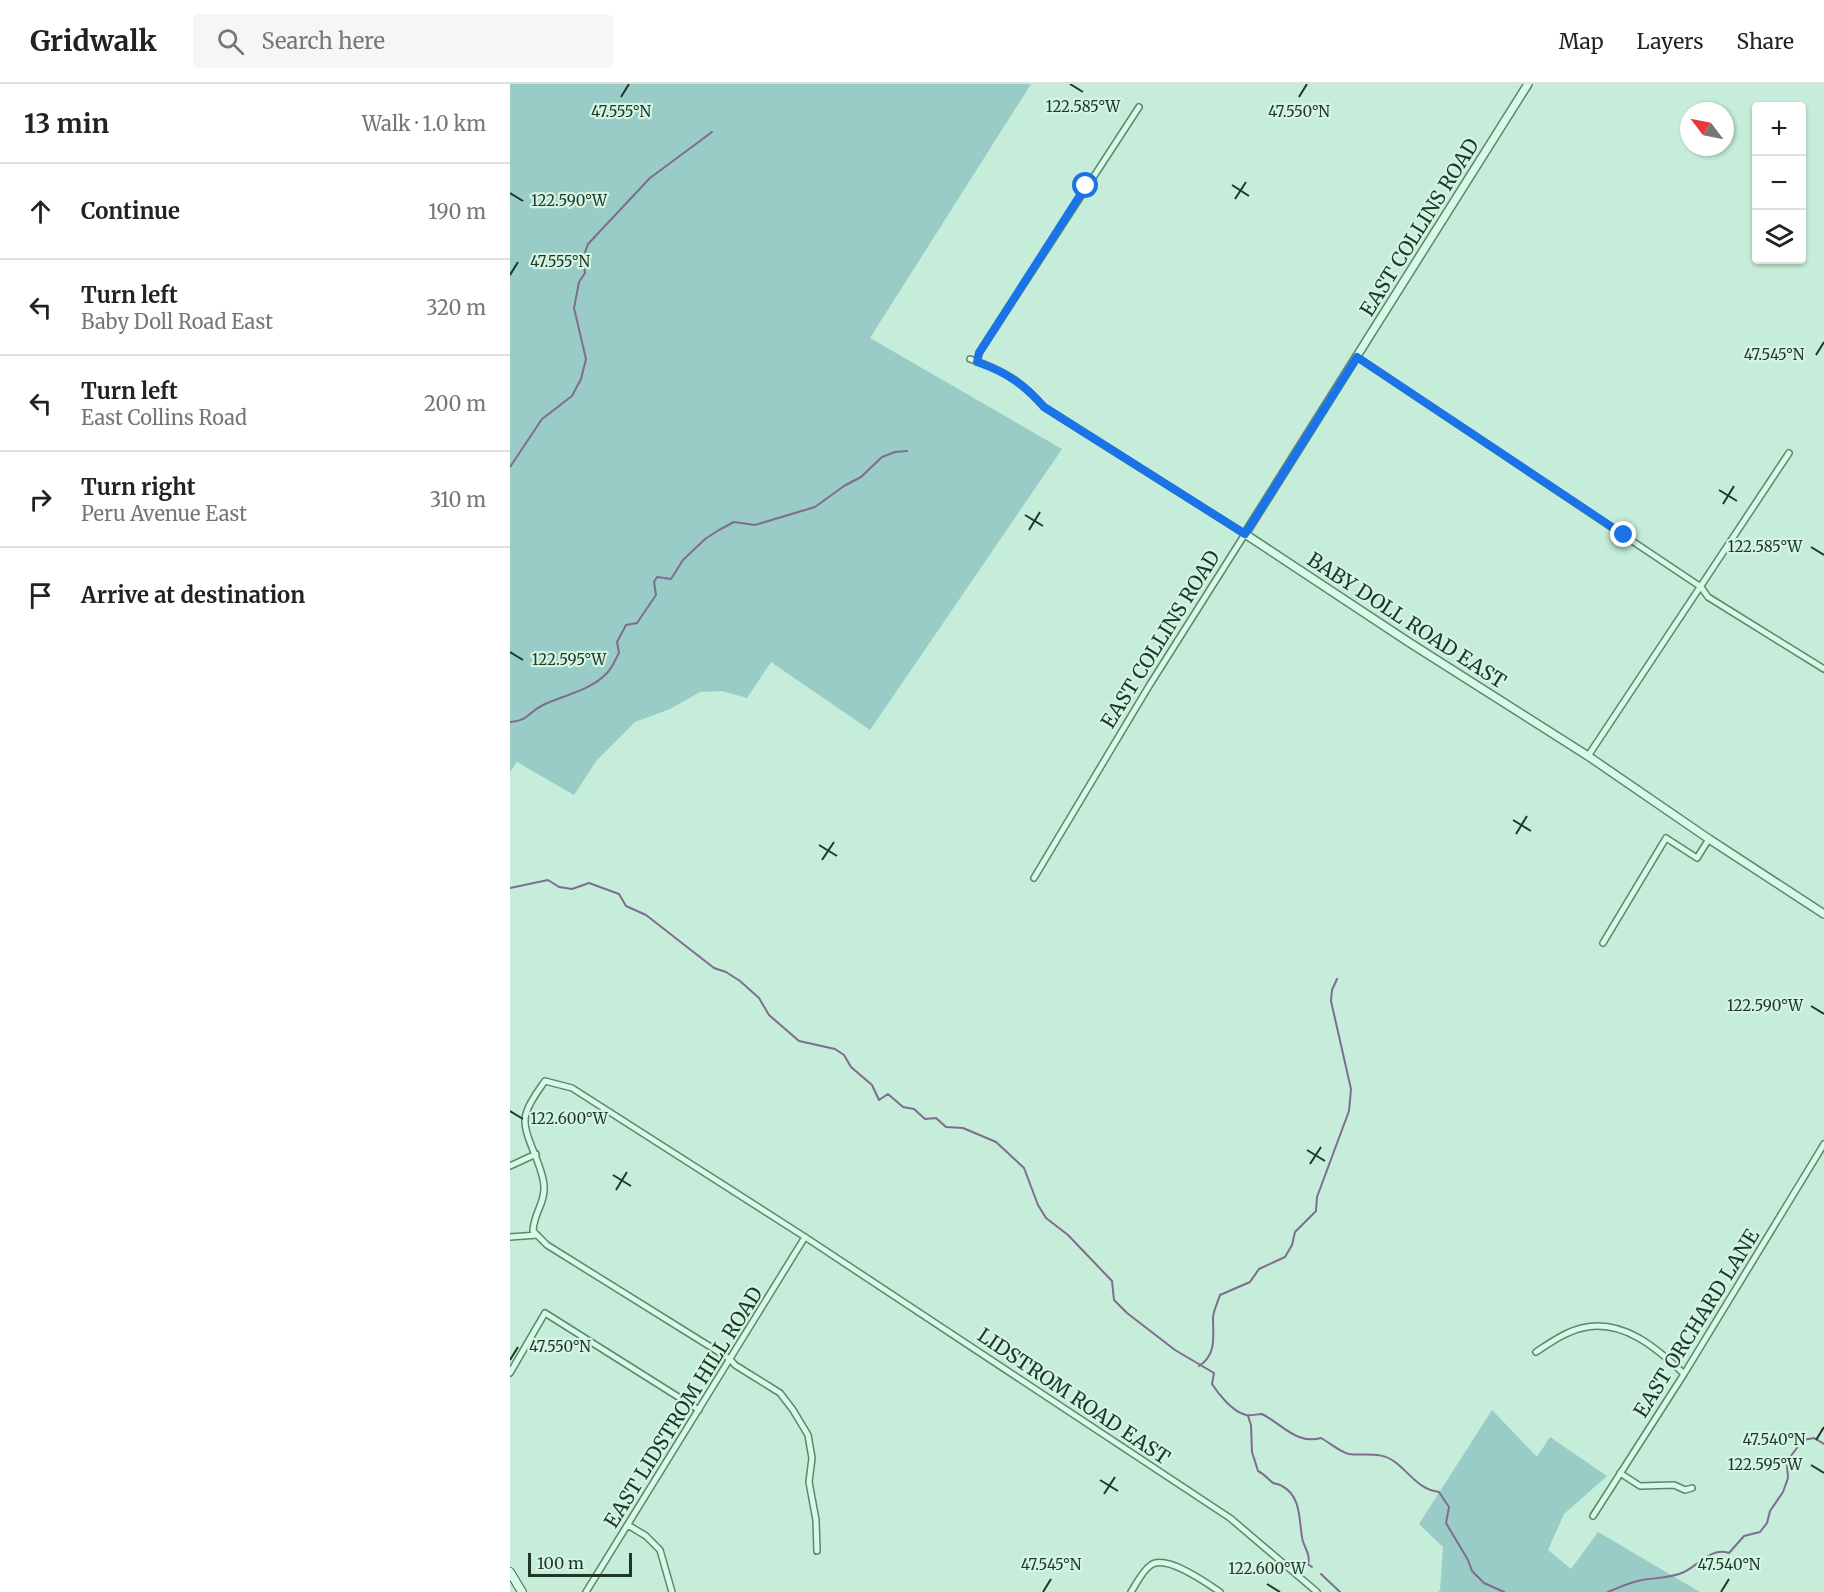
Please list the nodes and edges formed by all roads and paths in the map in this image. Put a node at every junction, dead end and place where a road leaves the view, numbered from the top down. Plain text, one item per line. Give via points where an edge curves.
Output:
1 (1528, 84) edge
2 (1139, 107) dead end
3 (1357, 357) junction
4 (969, 359) dead end
5 (977, 362) junction
6 (1789, 453) dead end
7 (1245, 534) junction
8 (1701, 587) junction
9 (1824, 669) edge
10 (1588, 756) junction
11 (1709, 839) junction
12 (1034, 878) dead end
13 (1824, 914) edge
14 (1604, 943) dead end
15 (1824, 1144) edge
16 (536, 1154) junction
17 (510, 1166) edge
18 (537, 1235) junction
19 (805, 1237) junction
20 (510, 1238) edge
21 (1536, 1352) dead end
22 (730, 1359) junction
23 (510, 1373) edge
24 (1684, 1374) junction
25 (699, 1410) junction
26 (1620, 1473) junction
27 (1692, 1488) dead end
28 (1593, 1516) dead end
29 (628, 1525) junction
30 (818, 1551) dead end
31 (510, 1572) edge
32 (522, 1592) edge
33 (586, 1592) edge
34 (672, 1592) edge
35 (1131, 1592) edge
36 (1220, 1592) edge
37 (1317, 1592) edge

1 - 3 street, EAST COLLINS ROAD
2 - 5 street via 979,353
3 - 7 street, EAST COLLINS ROAD
3 - 8 street
4 - 5 street, BABY DOLL ROAD EAST
5 - 7 street, BABY DOLL ROAD EAST via 1028,388 1044,407
6 - 8 street
7 - 10 street, BABY DOLL ROAD EAST
7 - 12 street, EAST COLLINS ROAD
8 - 9 street via 1708,597
8 - 10 street
10 - 11 street, BABY DOLL ROAD EAST
11 - 13 street, BABY DOLL ROAD EAST
11 - 14 street via 1697,858 1666,838
15 - 24 street, EAST ORCHARD LANE
16 - 17 street
16 - 18 street via 544,1182 544,1197 534,1218 533,1231
16 - 19 street, LIDSTROM ROAD EAST via 527,1134 525,1115 545,1081 557,1083 572,1088
18 - 20 street
18 - 22 street via 547,1245
19 - 22 street, EAST LIDSTROM HILL ROAD
19 - 37 street, LIDSTROM ROAD EAST via 1230,1518
21 - 24 street via 1566,1334 1601,1326 1623,1330 1646,1342
22 - 25 street, EAST LIDSTROM HILL ROAD
22 - 30 street via 780,1393 807,1435
23 - 25 street via 545,1313
24 - 26 street, EAST ORCHARD LANE
25 - 29 street, EAST LIDSTROM HILL ROAD
26 - 27 street via 1640,1486
26 - 28 street, EAST ORCHARD LANE
29 - 33 street, EAST LIDSTROM HILL ROAD
29 - 34 street via 660,1550
31 - 32 main road
35 - 36 street via 1152,1563 1162,1562

